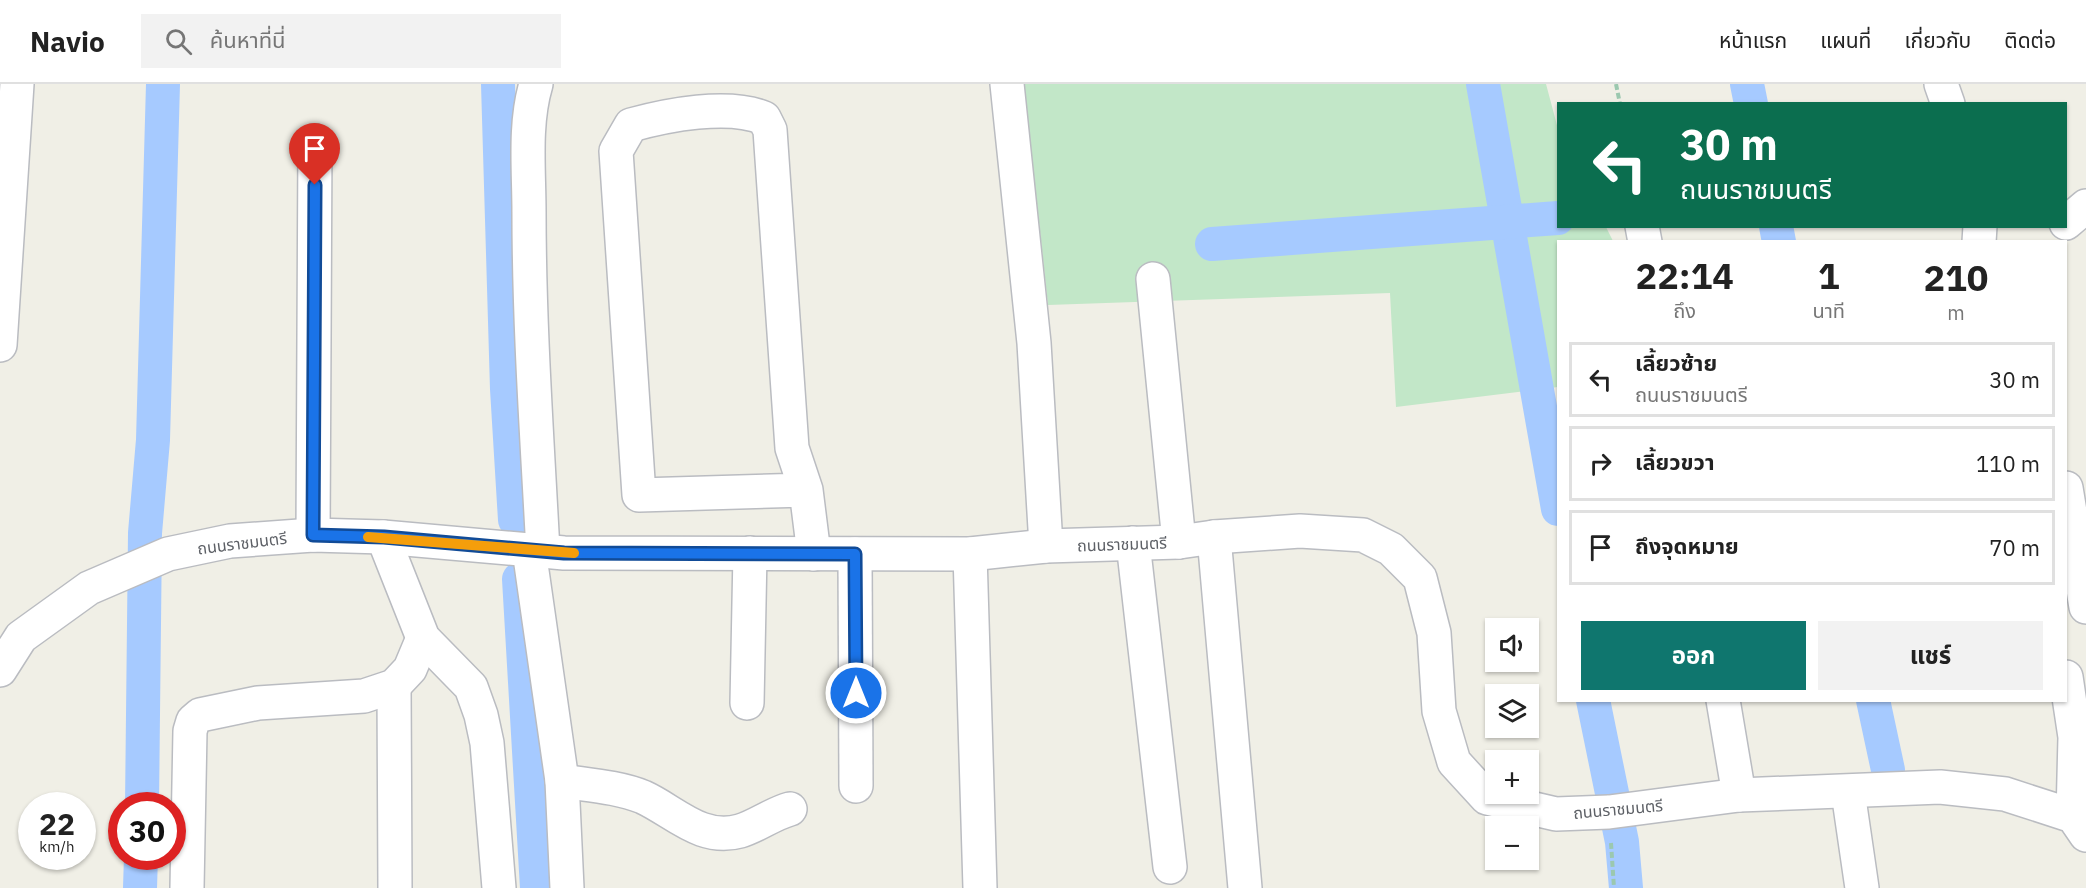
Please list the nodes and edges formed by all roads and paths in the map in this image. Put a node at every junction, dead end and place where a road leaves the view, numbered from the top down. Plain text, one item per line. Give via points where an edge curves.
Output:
1 (536, 84) edge
2 (1007, 84) edge
3 (1616, 84) edge
4 (1941, 84) edge
5 (1620, 102) edge
6 (1947, 102) edge
7 (11, 103) edge
8 (315, 141) dead end
9 (2086, 206) edge
10 (2067, 222) edge
11 (2060, 228) edge
12 (2046, 240) edge
13 (1153, 279) dead end
14 (0, 345) edge
15 (806, 490) junction
16 (2067, 494) edge
17 (313, 535) junction
18 (384, 537) junction
19 (1214, 537) junction
20 (1179, 542) junction
21 (1132, 543) junction
22 (1046, 546) junction
23 (536, 550) junction
24 (750, 554) junction
25 (814, 554) junction
26 (855, 554) junction
27 (970, 554) junction
28 (2086, 607) edge
29 (423, 638) junction
30 (0, 670) edge
31 (2067, 680) edge
32 (394, 686) junction
33 (747, 702) dead end
34 (1723, 702) edge
35 (2080, 717) edge
36 (562, 781) junction
37 (856, 786) dead end
38 (1848, 792) junction
39 (1739, 795) junction
40 (790, 809) dead end
41 (1609, 812) junction
42 (2079, 826) edge
43 (1170, 867) dead end
44 (187, 888) edge
45 (394, 888) edge
46 (499, 888) edge
47 (567, 888) edge
48 (980, 888) edge
49 (1245, 888) edge
50 (1614, 888) edge
51 (1862, 888) edge

1 - 23 street via 529,141 529,253
2 - 22 street via 1034,343
3 - 5 path
4 - 6 street
7 - 14 street
8 - 17 street
9 - 10 street
11 - 12 street
13 - 20 street
15 - 15 street via 639,495 616,151 631,125 673,113 750,112 764,118 770,130 792,448
15 - 25 street
16 - 28 street
17 - 18 street, ถนนราชมนตรี
17 - 30 street, ถนนราชมนตรี via 230,541 168,554 116,574 63,604 21,637
18 - 23 street, ถนนราชมนตรี
18 - 29 street
19 - 20 street, ถนนราชมนตรี
19 - 41 street, ถนนราชมนตรี via 1300,531 1363,535 1391,549 1420,578 1434,633 1439,711 1454,762 1487,798 1557,814
19 - 49 street
20 - 21 street, ถนนราชมนตรี
21 - 22 street, ถนนราชมนตรี
21 - 43 street
22 - 27 street, ถนนราชมนตรี
23 - 24 street, ถนนราชมนตรี
23 - 36 street
24 - 25 street, ถนนราชมนตรี
24 - 33 street
25 - 26 street, ถนนราชมนตรี
26 - 27 street, ถนนราชมนตรี
26 - 37 street
27 - 48 street
29 - 32 street via 410,669
29 - 46 street via 471,687 481,715 487,743
31 - 35 street
32 - 44 street via 364,696 258,703 200,715 193,721
32 - 45 street
34 - 39 street
35 - 42 street
36 - 40 street via 641,796 685,824 708,832 739,832
36 - 47 street
38 - 39 street, ถนนราชมนตรี
38 - 42 street, ถนนราชมนตรี via 1940,787 1994,793
38 - 51 street
39 - 41 street, ถนนราชมนตรี
41 - 50 path

